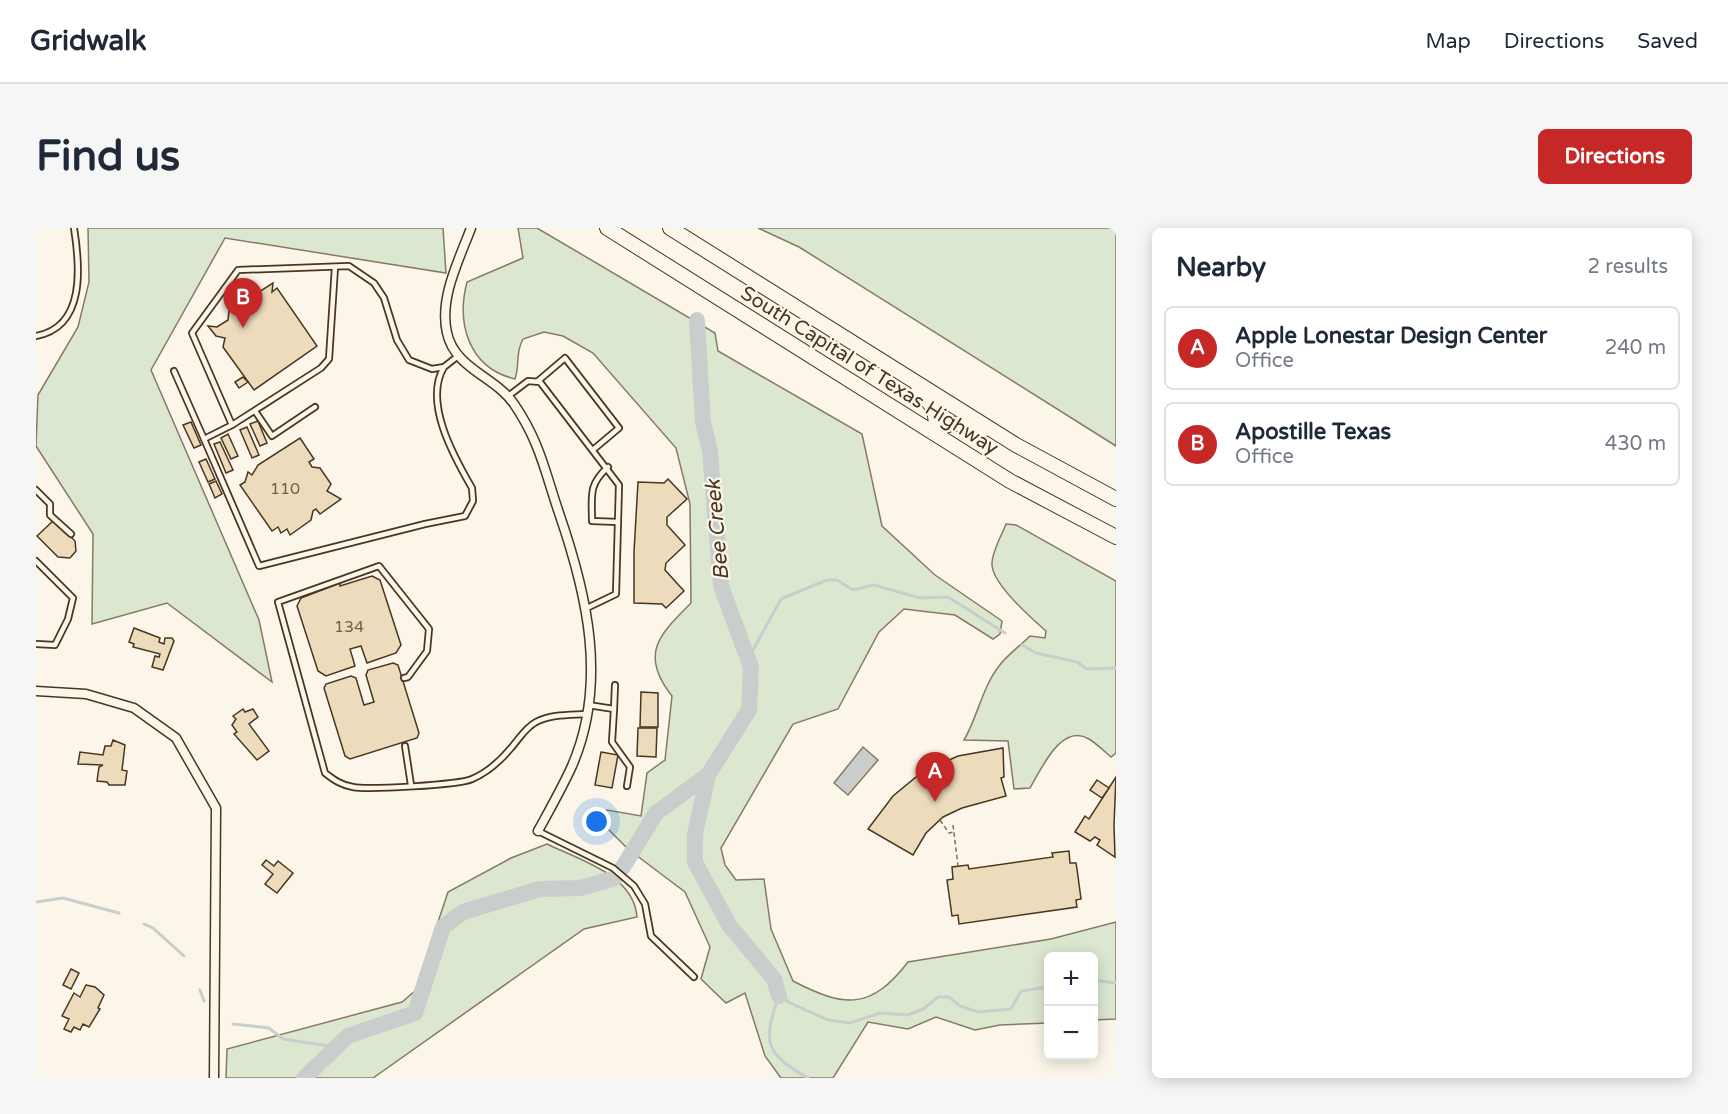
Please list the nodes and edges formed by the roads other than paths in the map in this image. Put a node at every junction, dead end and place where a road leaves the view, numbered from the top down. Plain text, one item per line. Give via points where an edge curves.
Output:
1 (74, 228) edge
2 (471, 228) edge
3 (607, 228) edge
4 (670, 228) edge
5 (334, 267) junction
6 (36, 336) edge
7 (458, 356) junction
8 (444, 367) junction
9 (897, 370) junction
10 (174, 371) dead end
11 (538, 381) junction
12 (507, 397) junction
13 (315, 407) dead end
14 (255, 411) junction
15 (232, 425) junction
16 (934, 433) junction
17 (204, 439) junction
18 (594, 449) junction
19 (1030, 453) junction
20 (608, 467) junction
21 (36, 490) edge
22 (1116, 499) edge
23 (618, 522) junction
24 (71, 534) dead end
25 (1116, 537) edge
26 (36, 561) edge
27 (587, 608) junction
28 (36, 644) edge
29 (404, 678) dead end
30 (615, 685) dead end
31 (36, 691) edge
32 (614, 709) junction
33 (587, 710) junction
34 (405, 746) dead end
35 (411, 785) junction
36 (627, 786) dead end
37 (538, 831) joint
38 (694, 977) dead end
39 (214, 1078) edge

1 - 6 lane via 78,281 75,305 61,322
2 - 7 street via 445,309 447,332
3 - 16 highway, South Capital of Texas Highway
4 - 9 highway, South Capital of Texas Highway
5 - 8 lane via 349,266 374,283 410,360 432,369
5 - 14 lane via 329,359
5 - 15 lane via 238,270 192,333
7 - 8 lane
7 - 12 street
8 - 17 lane via 438,377 438,408 472,488 473,501 465,516 259,566
9 - 16 highway via 934,407
9 - 19 highway, South Capital of Texas Highway
10 - 17 lane
11 - 12 lane via 528,381
11 - 18 lane
11 - 18 lane via 565,358 619,428
12 - 27 street via 536,438 575,557
13 - 14 lane via 272,436
14 - 15 lane
15 - 17 lane
16 - 19 highway via 945,424 960,424
16 - 25 highway, South Capital of Texas Highway via 1039,498
18 - 20 lane
19 - 22 highway, South Capital of Texas Highway
20 - 23 lane via 619,484
20 - 23 lane via 594,481 592,521
21 - 24 lane via 50,504 50,515
23 - 27 lane via 616,594
26 - 28 lane via 73,598 69,619 56,645
27 - 33 street via 591,656
29 - 35 lane via 427,651 429,629 379,566 278,602 325,773 339,784 356,788
30 - 32 lane
31 - 39 street via 86,694 134,708 176,738 216,808
32 - 33 lane
32 - 36 lane via 612,741 630,767
33 - 35 lane via 536,722 492,766 471,780
33 - 37 street via 572,765
34 - 35 lane
37 - 38 lane via 612,868 634,886 645,904 651,936

